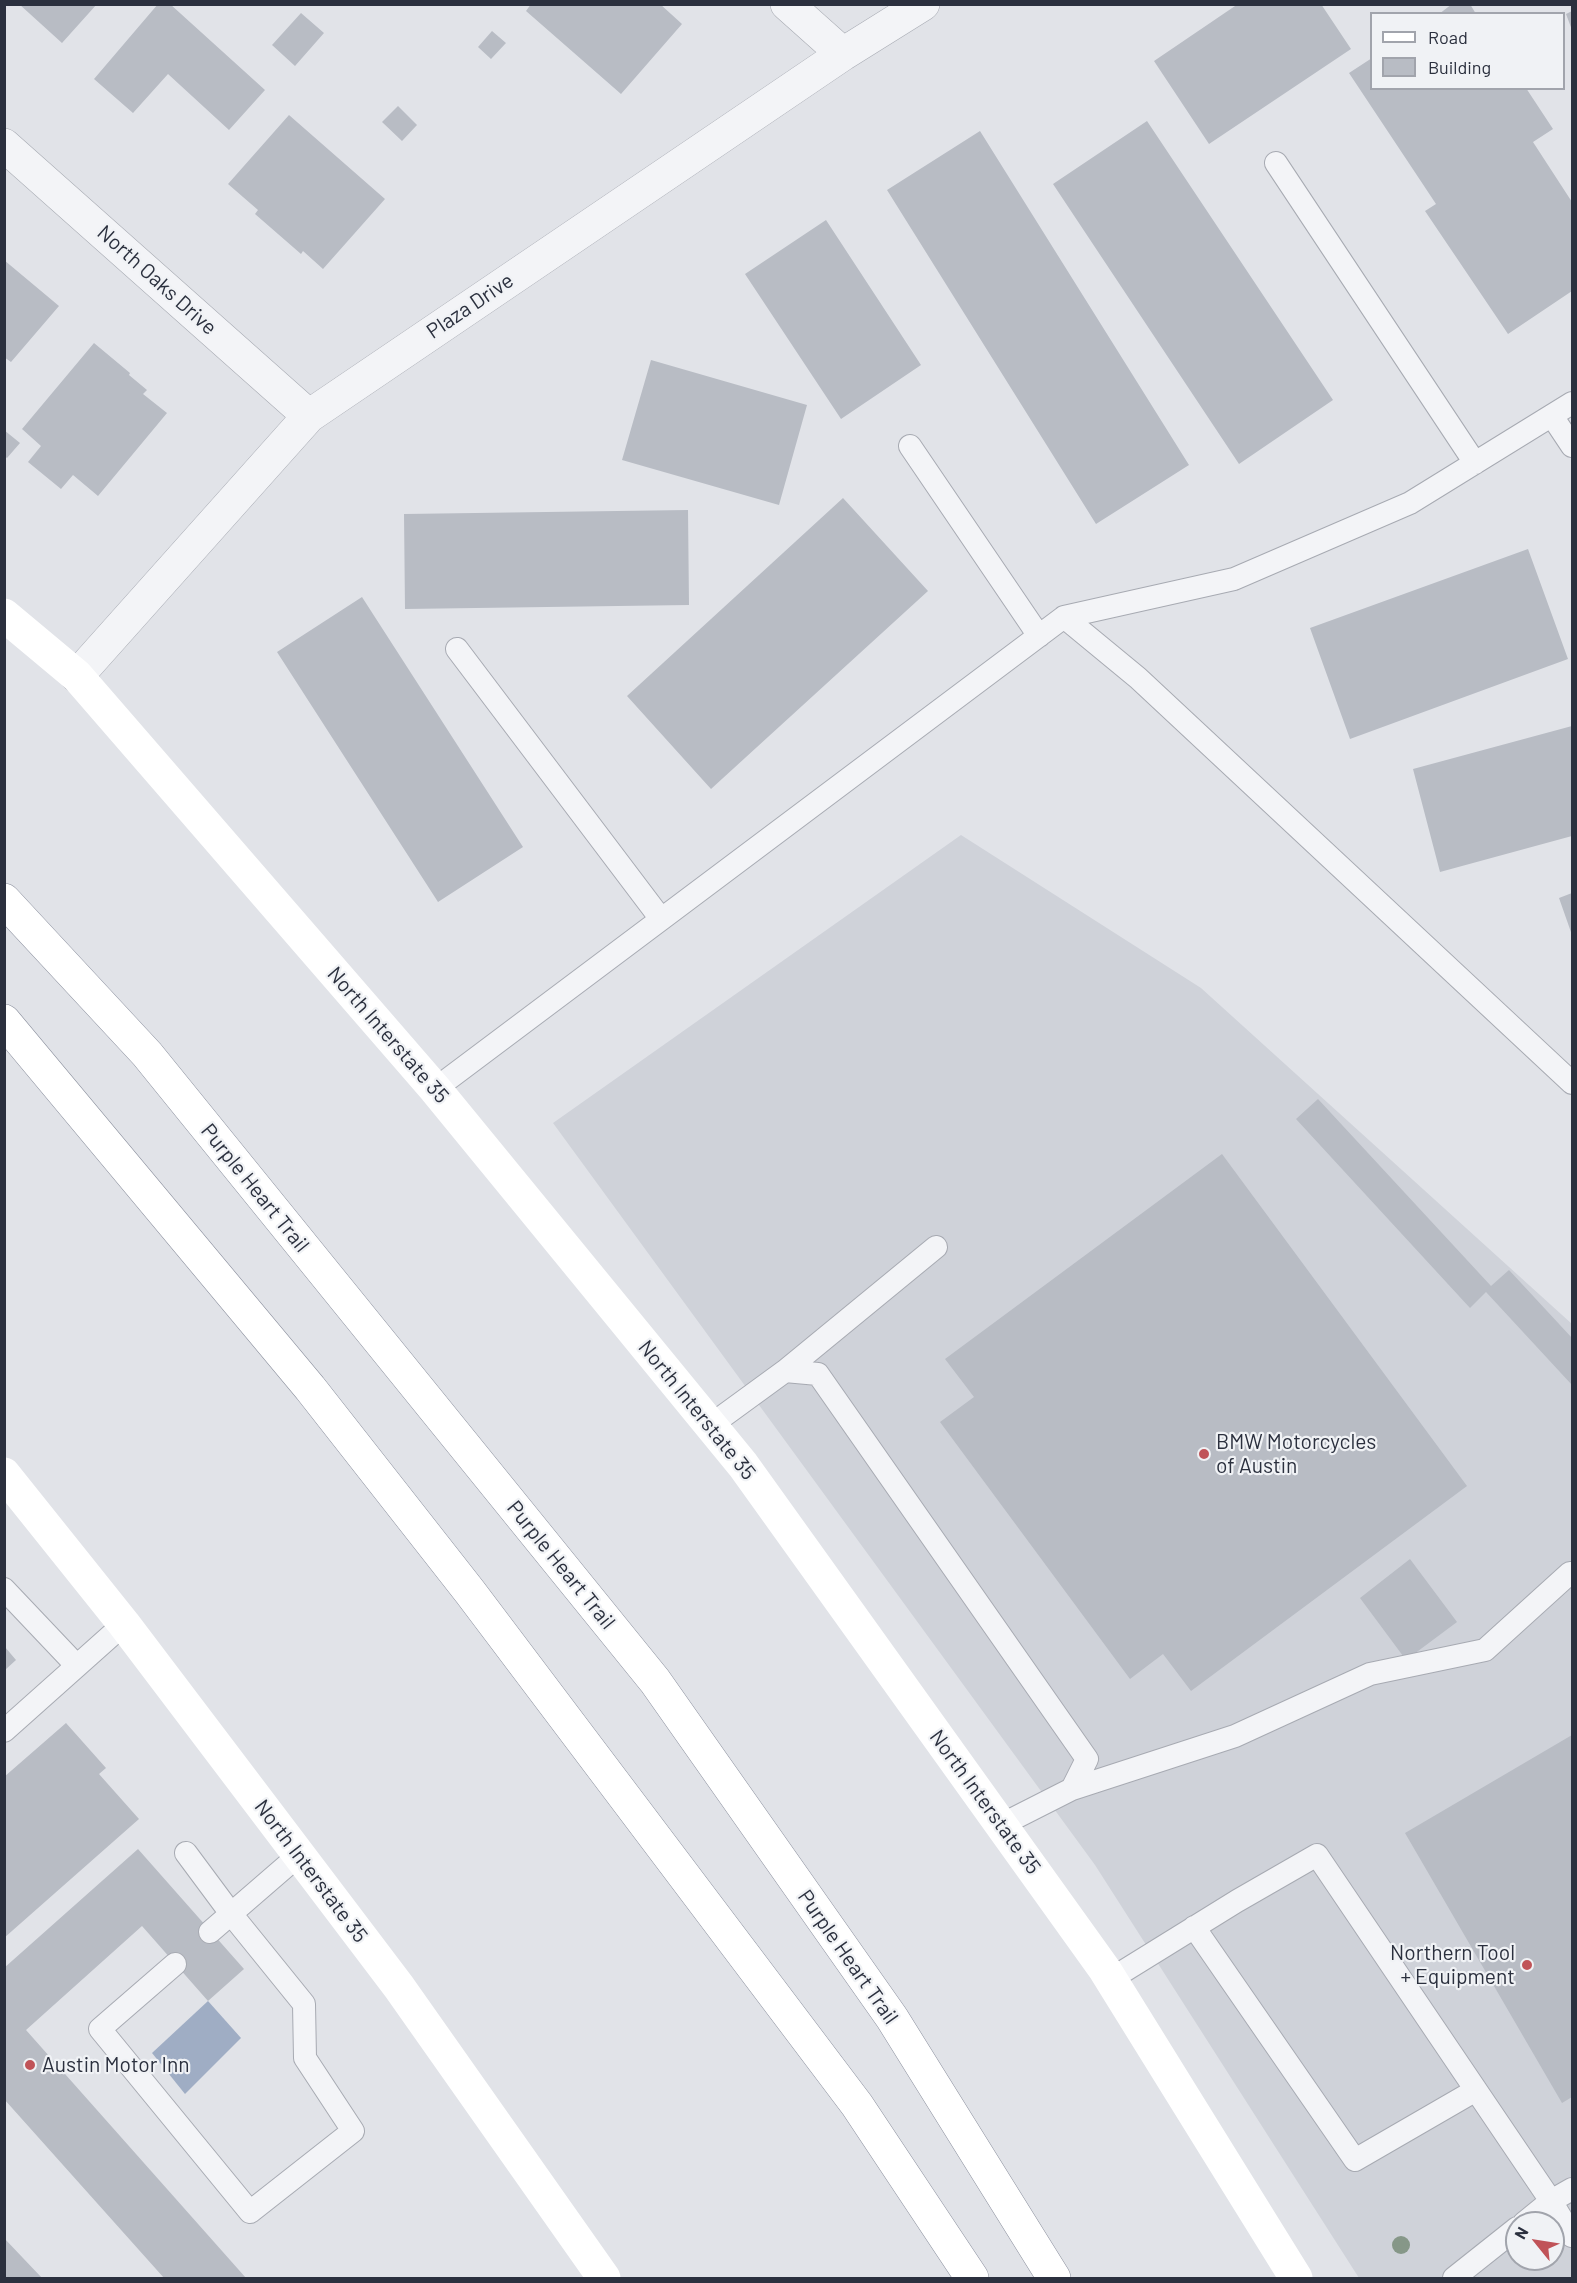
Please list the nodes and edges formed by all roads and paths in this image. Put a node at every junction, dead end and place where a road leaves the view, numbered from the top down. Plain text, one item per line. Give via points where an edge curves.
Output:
1 (786, 4) edge
2 (923, 4) edge
3 (843, 54) junction
4 (4, 145) edge
5 (1276, 163) dead end
6 (1572, 403) edge
7 (309, 416) junction
8 (1551, 416) junction
9 (910, 446) dead end
10 (1572, 446) edge
11 (1474, 463) junction
12 (4, 615) edge
13 (1064, 617) junction
14 (1039, 636) junction
15 (456, 649) dead end
16 (77, 676) junction
17 (4, 900) edge
18 (661, 920) junction
19 (4, 1021) edge
20 (1572, 1083) edge
21 (435, 1089) junction
22 (936, 1247) dead end
23 (785, 1371) junction
24 (711, 1425) junction
25 (4, 1474) edge
26 (1570, 1573) dead end
27 (4, 1589) edge
28 (124, 1624) junction
29 (77, 1666) junction
30 (4, 1731) edge
31 (1072, 1789) junction
32 (1001, 1825) junction
33 (186, 1853) dead end
34 (299, 1856) junction
35 (232, 1915) junction
36 (1194, 1927) junction
37 (210, 1932) dead end
38 (175, 1964) dead end
39 (1111, 1979) junction
40 (1476, 2090) junction
41 (1572, 2189) edge
42 (1551, 2201) junction
43 (1539, 2211) edge
44 (1572, 2236) edge
45 (1505, 2238) edge
46 (604, 2278) edge
47 (972, 2278) edge
48 (1054, 2278) edge
49 (1296, 2278) edge
50 (1454, 2278) edge

1 - 3 street
2 - 3 street, Plaza Drive
3 - 7 street, Plaza Drive
4 - 7 street, North Oaks Drive
5 - 11 lane
6 - 8 lane
7 - 16 street, Plaza Drive
8 - 10 lane
8 - 11 lane
9 - 14 lane
11 - 13 lane via 1410,503 1234,579
12 - 16 main road, North Interstate 35
13 - 14 lane
13 - 20 lane via 1138,678
14 - 18 lane
15 - 18 lane
16 - 21 main road, North Interstate 35
17 - 48 main road, Purple Heart Trail via 147,1054 656,1681 891,2018
18 - 21 lane
19 - 47 main road via 310,1388 470,1592 857,2105
21 - 24 main road, North Interstate 35
22 - 23 lane
23 - 24 lane
23 - 31 lane via 818,1374 1087,1759
24 - 32 main road, North Interstate 35
25 - 28 main road, North Interstate 35
26 - 31 lane via 1485,1650 1370,1674 1235,1736
27 - 29 lane
28 - 29 lane
28 - 34 main road, North Interstate 35
29 - 30 lane
31 - 32 lane
32 - 39 main road, North Interstate 35
33 - 35 lane
34 - 35 lane
34 - 46 main road, North Interstate 35 via 399,1987
35 - 37 lane
35 - 38 lane via 304,2004 305,2058 353,2131 250,2212 100,2029
36 - 39 lane
36 - 40 lane via 1355,2160
36 - 40 lane via 1317,1855
39 - 49 main road, North Interstate 35
40 - 42 lane
41 - 42 lane
42 - 43 lane
42 - 44 lane
45 - 50 lane

